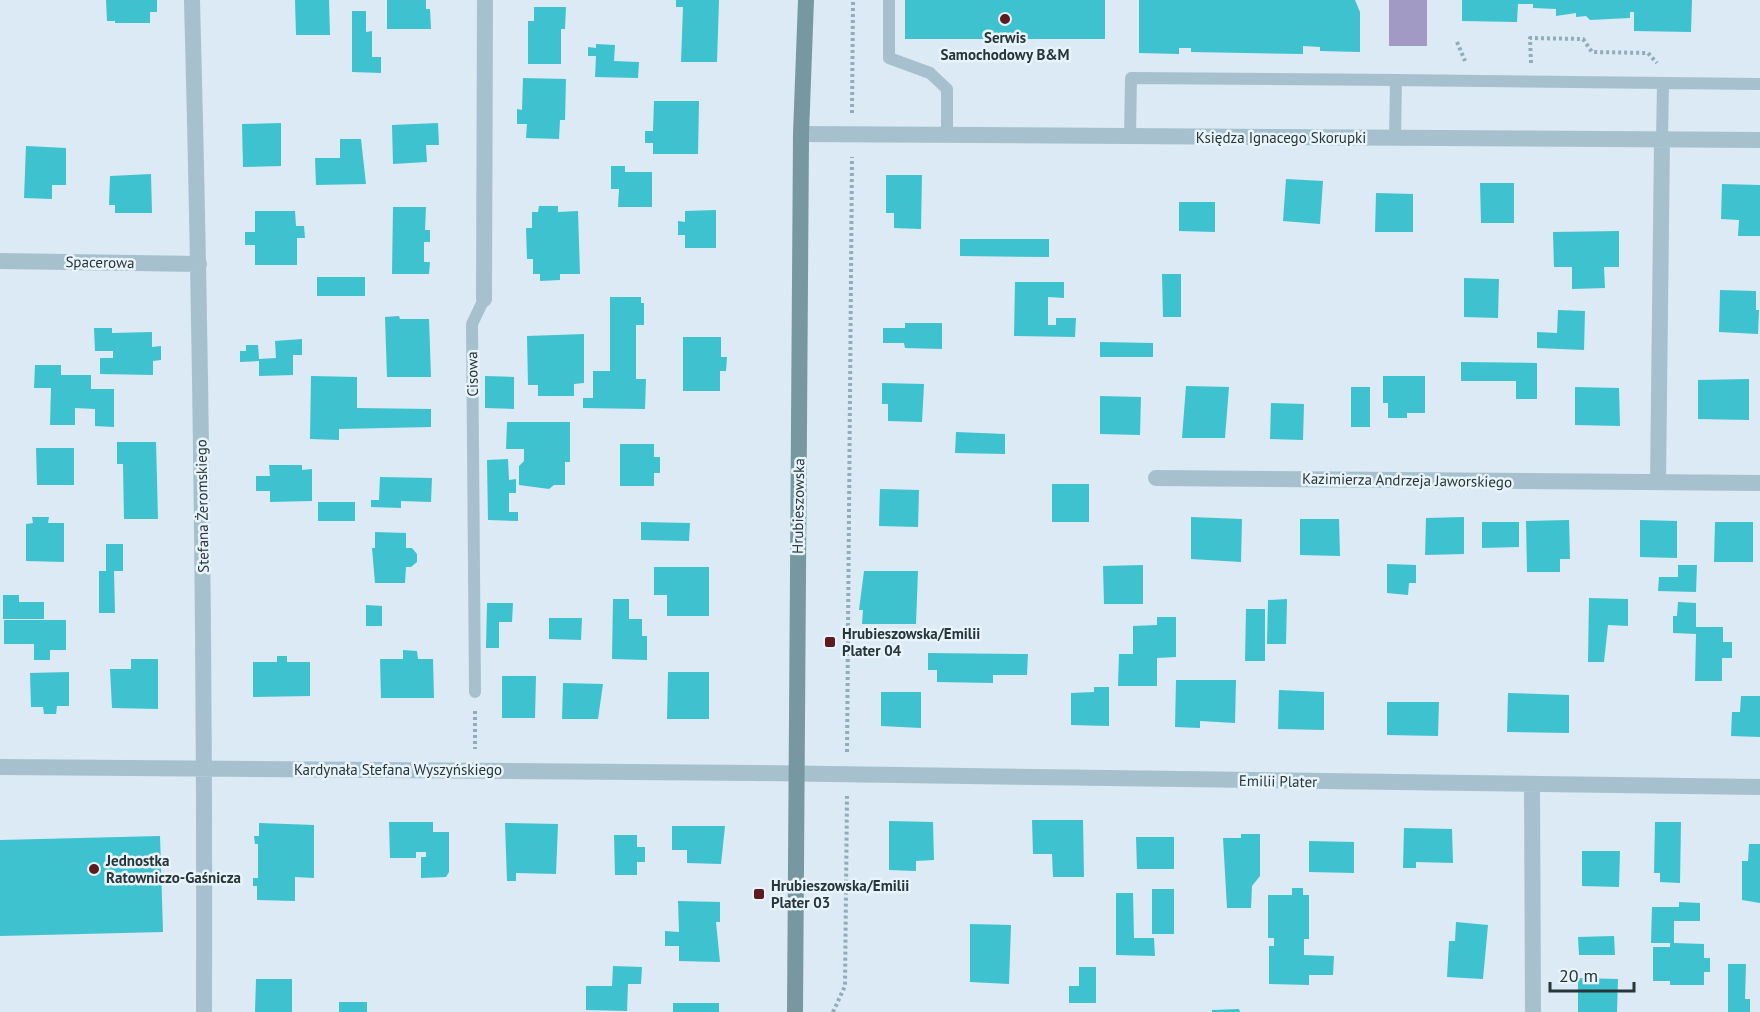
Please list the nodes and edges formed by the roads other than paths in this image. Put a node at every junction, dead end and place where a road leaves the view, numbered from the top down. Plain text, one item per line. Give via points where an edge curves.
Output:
1 (192, 0) edge
2 (485, 0) edge
3 (806, 0) edge
4 (889, 0) edge
5 (1396, 80) junction
6 (1663, 83) junction
7 (1760, 84) edge
8 (801, 134) junction
9 (947, 135) junction
10 (1130, 136) junction
11 (1395, 138) junction
12 (1662, 140) junction
13 (1760, 140) edge
14 (0, 261) edge
15 (199, 264) junction
16 (484, 299) joint
17 (1156, 478) dead end
18 (1658, 482) junction
19 (1760, 483) edge
20 (475, 692) road end
21 (0, 767) edge
22 (205, 769) junction
23 (796, 773) junction
24 (1532, 785) junction
25 (1760, 787) edge
26 (204, 1012) edge
27 (795, 1012) edge
28 (1533, 1012) edge

1 - 15 street, Stefana Żeromskiego
2 - 16 street, Cisowa
3 - 8 main road, Hrubieszowska
4 - 9 lane via 889,58 930,73 947,89
5 - 6 lane
5 - 10 lane via 1131,78
5 - 11 lane
6 - 7 lane
6 - 12 lane
8 - 9 street, Księdza Ignacego Skorupki
8 - 23 main road, Hrubieszowska
9 - 10 street, Księdza Ignacego Skorupki
10 - 11 street, Księdza Ignacego Skorupki
11 - 12 street, Księdza Ignacego Skorupki
12 - 13 street, Księdza Ignacego Skorupki
12 - 18 street
14 - 15 street, Spacerowa
15 - 22 street, Stefana Żeromskiego
16 - 20 lane, Cisowa via 472,324
17 - 18 street, Kazimierza Andrzeja Jaworskiego
18 - 19 street, Kazimierza Andrzeja Jaworskiego
21 - 22 street, Kardynała Stefana Wyszyńskiego
22 - 23 street, Kardynała Stefana Wyszyńskiego
22 - 26 street, Stefana Żeromskiego
23 - 24 street, Emilii Plater
23 - 27 main road, Hrubieszowska
24 - 25 street, Emilii Plater
24 - 28 street

